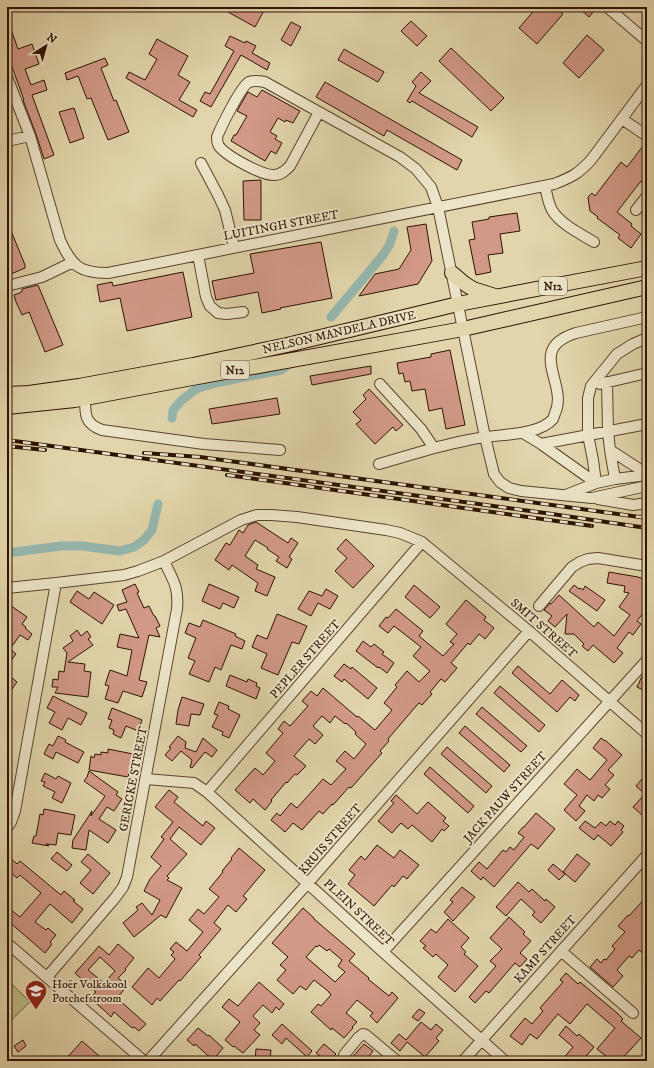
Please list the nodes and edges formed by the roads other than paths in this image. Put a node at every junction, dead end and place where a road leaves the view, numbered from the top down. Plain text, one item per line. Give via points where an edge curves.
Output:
1 (607, 7) edge
2 (647, 41) edge
3 (7, 77) edge
4 (647, 85) edge
5 (318, 112) junction
6 (622, 119) junction
7 (30, 136) junction
8 (647, 136) edge
9 (7, 141) edge
10 (201, 163) dead end
11 (545, 186) junction
12 (647, 196) edge
13 (438, 208) junction
14 (636, 210) dead end
15 (594, 242) dead end
16 (234, 247) junction
17 (198, 254) junction
18 (73, 262) junction
19 (647, 268) edge
20 (452, 273) junction
21 (7, 286) edge
22 (647, 287) edge
23 (496, 296) junction
24 (458, 304) junction
25 (243, 312) dead end
26 (647, 317) edge
27 (463, 329) junction
28 (647, 338) edge
29 (647, 373) edge
30 (607, 382) junction
31 (380, 384) dead end
32 (591, 386) junction
33 (7, 394) edge
34 (85, 398) junction
35 (7, 407) edge
36 (647, 424) edge
37 (608, 431) junction
38 (523, 433) junction
39 (588, 435) junction
40 (485, 437) junction
41 (541, 444) junction
42 (434, 448) junction
43 (280, 450) dead end
44 (610, 450) junction
45 (379, 464) dead end
46 (647, 474) edge
47 (615, 479) junction
48 (596, 483) junction
49 (647, 486) edge
50 (563, 496) junction
51 (592, 498) junction
52 (647, 502) edge
53 (633, 505) junction
54 (647, 508) edge
55 (422, 542) junction
56 (164, 562) junction
57 (647, 566) edge
58 (56, 583) junction
59 (7, 588) edge
60 (539, 606) dead end
61 (529, 631) junction
62 (647, 660) edge
63 (609, 702) junction
64 (647, 734) edge
65 (146, 779) junction
66 (207, 792) junction
67 (7, 828) edge
68 (647, 855) edge
69 (308, 883) junction
70 (7, 943) edge
71 (561, 951) junction
72 (383, 952) junction
73 (47, 977) junction
74 (633, 1012) dead end
75 (482, 1040) junction
76 (344, 1055) dead end
77 (144, 1061) edge
78 (148, 1061) edge
79 (396, 1061) edge
80 (463, 1061) edge
81 (506, 1061) edge

1 - 2 street
3 - 7 street, LUITINGH STREET
4 - 6 street, LUITINGH STREET
5 - 5 street via 265,82 248,82 221,128 217,137 218,144 224,152 234,158 264,173 275,175 290,166
5 - 13 street via 400,157 416,169 431,187
6 - 8 street
6 - 11 street, LUITINGH STREET via 582,170 571,178
7 - 9 street
7 - 18 street, LUITINGH STREET via 60,240
10 - 16 street via 225,210
11 - 13 street, LUITINGH STREET
11 - 15 street via 552,210 560,219
12 - 14 street
13 - 16 street, LUITINGH STREET
13 - 20 street
16 - 17 street, LUITINGH STREET
17 - 18 street, LUITINGH STREET via 108,274 93,273
17 - 25 street via 210,306 218,312 227,314
18 - 21 street via 42,276
19 - 23 highway, NELSON MANDELA DRIVE / N12
20 - 23 highway via 473,289
20 - 24 street
22 - 27 highway, NELSON MANDELA DRIVE / N12
23 - 24 highway, NELSON MANDELA DRIVE / N12
24 - 27 street
24 - 33 highway, NELSON MANDELA DRIVE / N12 via 193,365 79,386
26 - 38 street via 576,333 566,336 556,344 551,354 551,366 558,407 553,418 543,426
27 - 34 highway, NELSON MANDELA DRIVE / N12
27 - 40 street
28 - 32 street via 617,354
29 - 30 street
30 - 32 street
30 - 37 street
31 - 42 street via 421,429
32 - 39 street via 588,398
34 - 35 highway, NELSON MANDELA DRIVE / N12
34 - 43 street via 85,414 88,421 102,430 204,444
36 - 37 street
37 - 39 street
37 - 44 street
38 - 40 street
38 - 41 street
39 - 41 street
39 - 48 street
40 - 42 street
40 - 50 street via 494,474 500,482 521,491
41 - 48 street
42 - 45 street
44 - 46 street
44 - 47 street
46 - 47 street
47 - 48 street
48 - 50 street
49 - 51 street
50 - 51 street
51 - 53 street
52 - 53 street
53 - 54 street
55 - 56 street, SMIT STREET via 386,530 297,517 257,515 241,520
55 - 61 street, SMIT STREET
55 - 66 street, PEPLER STREET
56 - 58 street, SMIT STREET via 124,575
56 - 65 street, GERICKE STREET via 178,597
57 - 60 street via 598,558 588,559 572,567
58 - 59 street, SMIT STREET
58 - 67 street via 15,811
61 - 63 street, SMIT STREET
61 - 69 street, KRUIS STREET
62 - 63 street, JACK PAUW STREET
63 - 64 street, SMIT STREET
63 - 72 street, JACK PAUW STREET
65 - 66 street, PLEIN STREET via 194,783
65 - 73 street, GERICKE STREET via 123,887
66 - 69 street, PLEIN STREET
68 - 71 street, KAMP STREET
69 - 72 street, PLEIN STREET
69 - 78 street, KRUIS STREET
70 - 73 street
71 - 74 street
71 - 75 street, KAMP STREET
72 - 75 street, PLEIN STREET
73 - 77 street
75 - 80 street, KAMP STREET
75 - 81 street, PLEIN STREET
76 - 79 street via 363,1034

